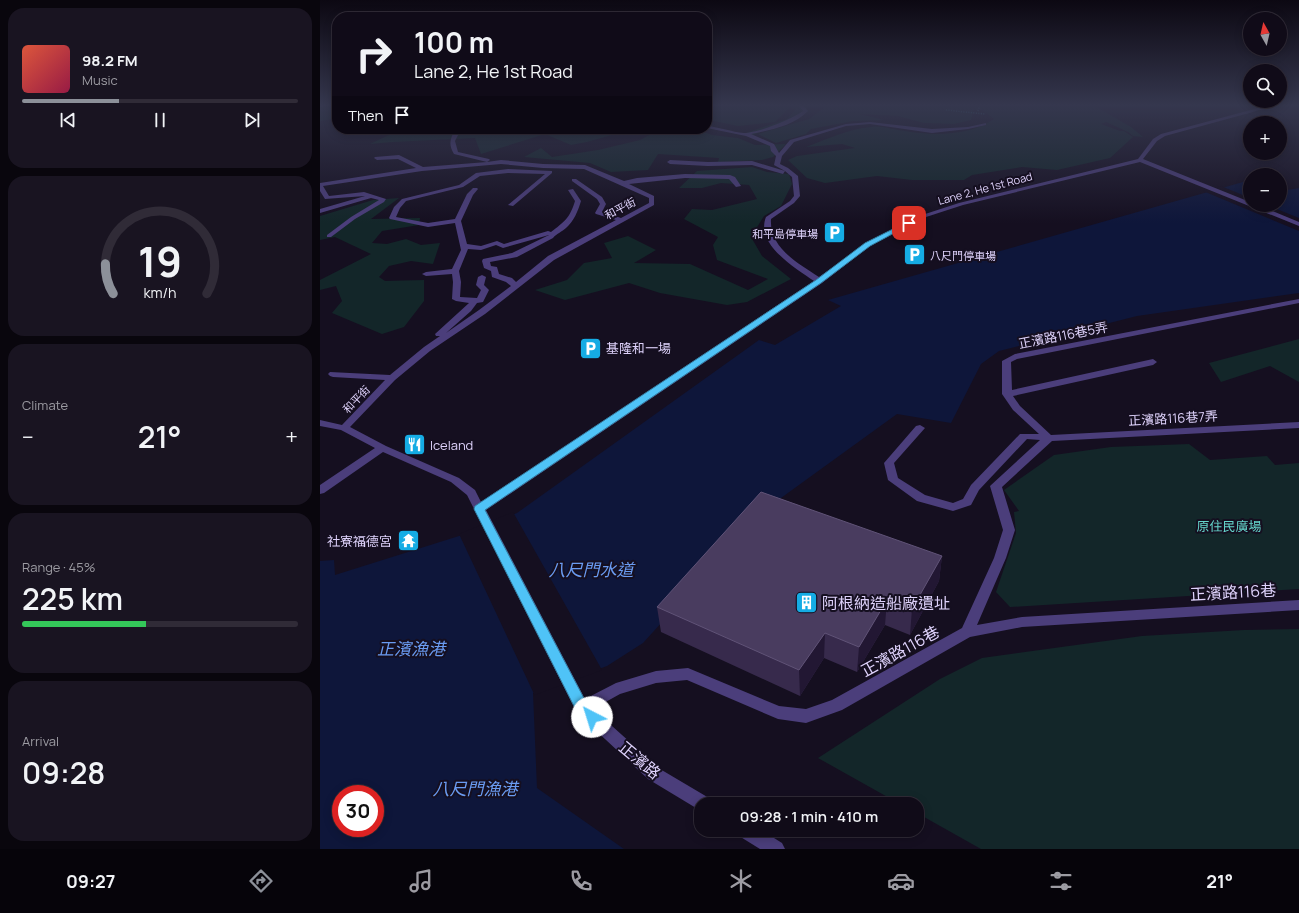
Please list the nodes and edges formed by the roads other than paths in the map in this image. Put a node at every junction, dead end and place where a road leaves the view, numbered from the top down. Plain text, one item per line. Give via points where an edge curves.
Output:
1 (451, 144) edge
2 (769, 144) edge
3 (791, 144) edge
4 (1152, 144) edge
5 (779, 156) junction
6 (377, 158) dead end
7 (1140, 160) junction
8 (501, 162) junction
9 (670, 162) dead end
10 (575, 166) junction
11 (422, 169) junction
12 (550, 172) junction
13 (791, 173) junction
14 (574, 180) dead end
15 (623, 183) junction
16 (320, 185) edge
17 (738, 186) dead end
18 (475, 189) dead end
19 (571, 190) dead end
20 (372, 196) junction
21 (1243, 202) edge
22 (511, 205) dead end
23 (320, 211) edge
24 (1269, 212) edge
25 (622, 220) junction
26 (458, 221) junction
27 (1299, 224) edge
28 (553, 232) junction
29 (329, 236) dead end
30 (463, 246) junction
31 (455, 271) junction
32 (426, 274) dead end
33 (482, 278) dead end
34 (819, 281) junction
35 (516, 286) junction
36 (474, 301) junction
37 (1299, 302) edge
38 (427, 349) junction
39 (1153, 362) dead end
40 (333, 374) dead end
41 (392, 378) junction
42 (1008, 394) junction
43 (320, 423) edge
44 (1299, 425) edge
45 (344, 428) junction
46 (920, 428) dead end
47 (1049, 438) junction
48 (382, 448) junction
49 (320, 490) edge
50 (480, 512) junction
51 (1299, 605) edge
52 (967, 632) junction
53 (582, 708) junction
54 (694, 798) edge
55 (756, 837) edge
56 (776, 849) edge

1 - 8 street via 456,154
2 - 5 street
3 - 5 street
4 - 7 street
5 - 13 street via 777,165
6 - 11 street via 399,157
7 - 21 street
7 - 34 street, Lane 2, He 1st Road via 961,204 921,217 868,245
8 - 10 street, 和平街
8 - 11 street, 和平街
9 - 13 street via 752,163 779,172
10 - 12 street
10 - 15 street, 和平街
11 - 16 street, 和平街
12 - 22 street
12 - 26 street via 508,171 478,174 461,186 404,200 392,218 428,225
13 - 34 street via 795,176 797,196 768,218 766,226 771,242 778,250
14 - 25 street via 600,198 603,204 598,213
15 - 17 street via 694,176 730,177
15 - 25 street, 和平街 via 652,197 652,204
16 - 20 street via 327,198 364,194
18 - 26 street via 470,194
19 - 28 street via 578,201 576,209 564,227
20 - 23 street
20 - 29 street via 383,199
24 - 27 street
25 - 35 street, 和平街 via 552,258
26 - 30 street
28 - 30 street via 504,246 497,243 481,248
28 - 35 street via 551,237 514,255 486,260 488,268 494,269 495,276 510,280
30 - 31 street via 465,250
31 - 32 street
31 - 36 street via 456,299
33 - 36 street via 480,285 485,290 480,300
34 - 50 street, Lane 2, He 1st Road
35 - 38 street, 和平街
36 - 38 street
37 - 42 street, 正濱路116巷5弄 via 1015,357 1006,361
38 - 41 street, 和平街
39 - 42 street
40 - 41 street
41 - 45 street, 和平街
42 - 47 street, 正濱路116巷5弄 via 1016,408
43 - 45 street
44 - 47 street, 正濱路116巷7弄
45 - 48 street
46 - 47 street, 正濱路116巷7弄 via 889,463 893,480 921,498 953,507 967,502 975,488 1024,436
47 - 52 street via 996,486 1009,530 1000,558
48 - 49 street
48 - 50 street via 455,480 471,493
50 - 53 street
51 - 52 street, 正濱路116巷 via 1022,622
52 - 53 street, 正濱路116巷 via 837,705 806,716 778,712 688,674 656,677 616,689
53 - 54 street, 正濱路 via 654,774
55 - 56 street

